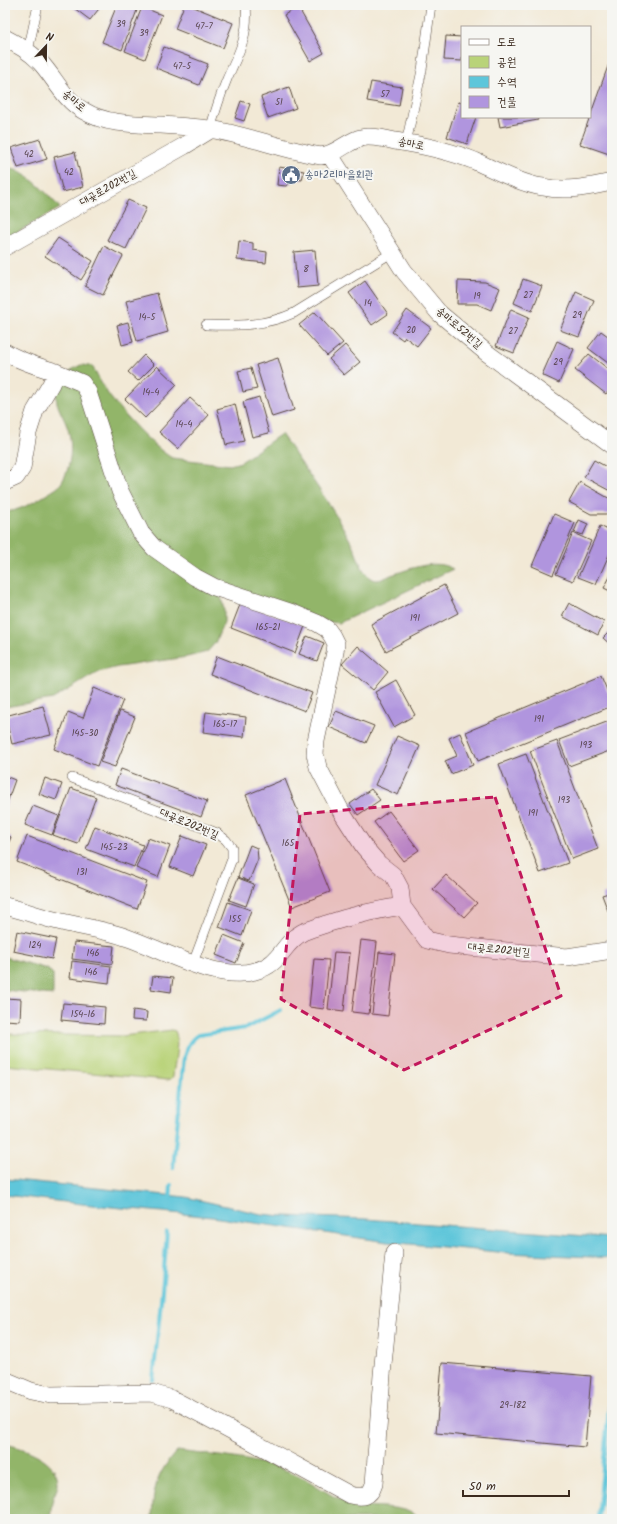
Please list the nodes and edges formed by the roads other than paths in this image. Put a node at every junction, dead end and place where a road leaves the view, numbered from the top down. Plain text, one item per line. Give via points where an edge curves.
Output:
1 (38, 5) edge
2 (246, 5) edge
3 (431, 5) edge
4 (5, 38) edge
5 (28, 51) junction
6 (210, 130) junction
7 (406, 143) junction
8 (330, 155) junction
9 (612, 182) edge
10 (5, 247) edge
11 (393, 252) junction
12 (206, 325) dead end
13 (5, 352) edge
14 (56, 372) junction
15 (612, 445) edge
16 (5, 482) edge
17 (72, 778) dead end
18 (5, 906) edge
19 (402, 906) junction
20 (612, 950) edge
21 (193, 964) junction
22 (394, 1253) dead end
23 (5, 1380) edge

1 - 5 lane
2 - 6 lane via 245,35 218,101
3 - 7 lane via 422,70
4 - 5 street, 송마로
5 - 6 street, 송마로 via 41,63 70,101 103,120
6 - 8 street, 송마로 via 312,155
6 - 10 street, 대곶로202번길
7 - 8 street, 송마로 via 379,138 360,138
7 - 9 street, 송마로 via 472,160 542,187 570,189
8 - 11 street, 송마로52번길
11 - 12 lane via 280,319 248,325
11 - 15 street, 송마로52번길 via 404,271 439,313 488,353
13 - 14 street, 대곶로202번길
14 - 16 street via 52,384 35,411 22,468 16,477
14 - 19 street, 대곶로202번길 via 82,383 88,392 120,491 141,533 154,548 195,577 317,623 327,629 332,636 336,644 316,741 318,767 342,813 364,847 393,875 400,888
17 - 21 lane, 대곶로202번길 via 217,833 232,848 232,859
18 - 21 street via 128,938
19 - 20 street, 대곶로202번길 via 427,940 449,945 567,957
19 - 21 street via 377,909 304,932 291,940 269,966 254,972 224,972
22 - 23 street via 374,1484 371,1491 359,1497 350,1495 163,1395 51,1395 31,1391

